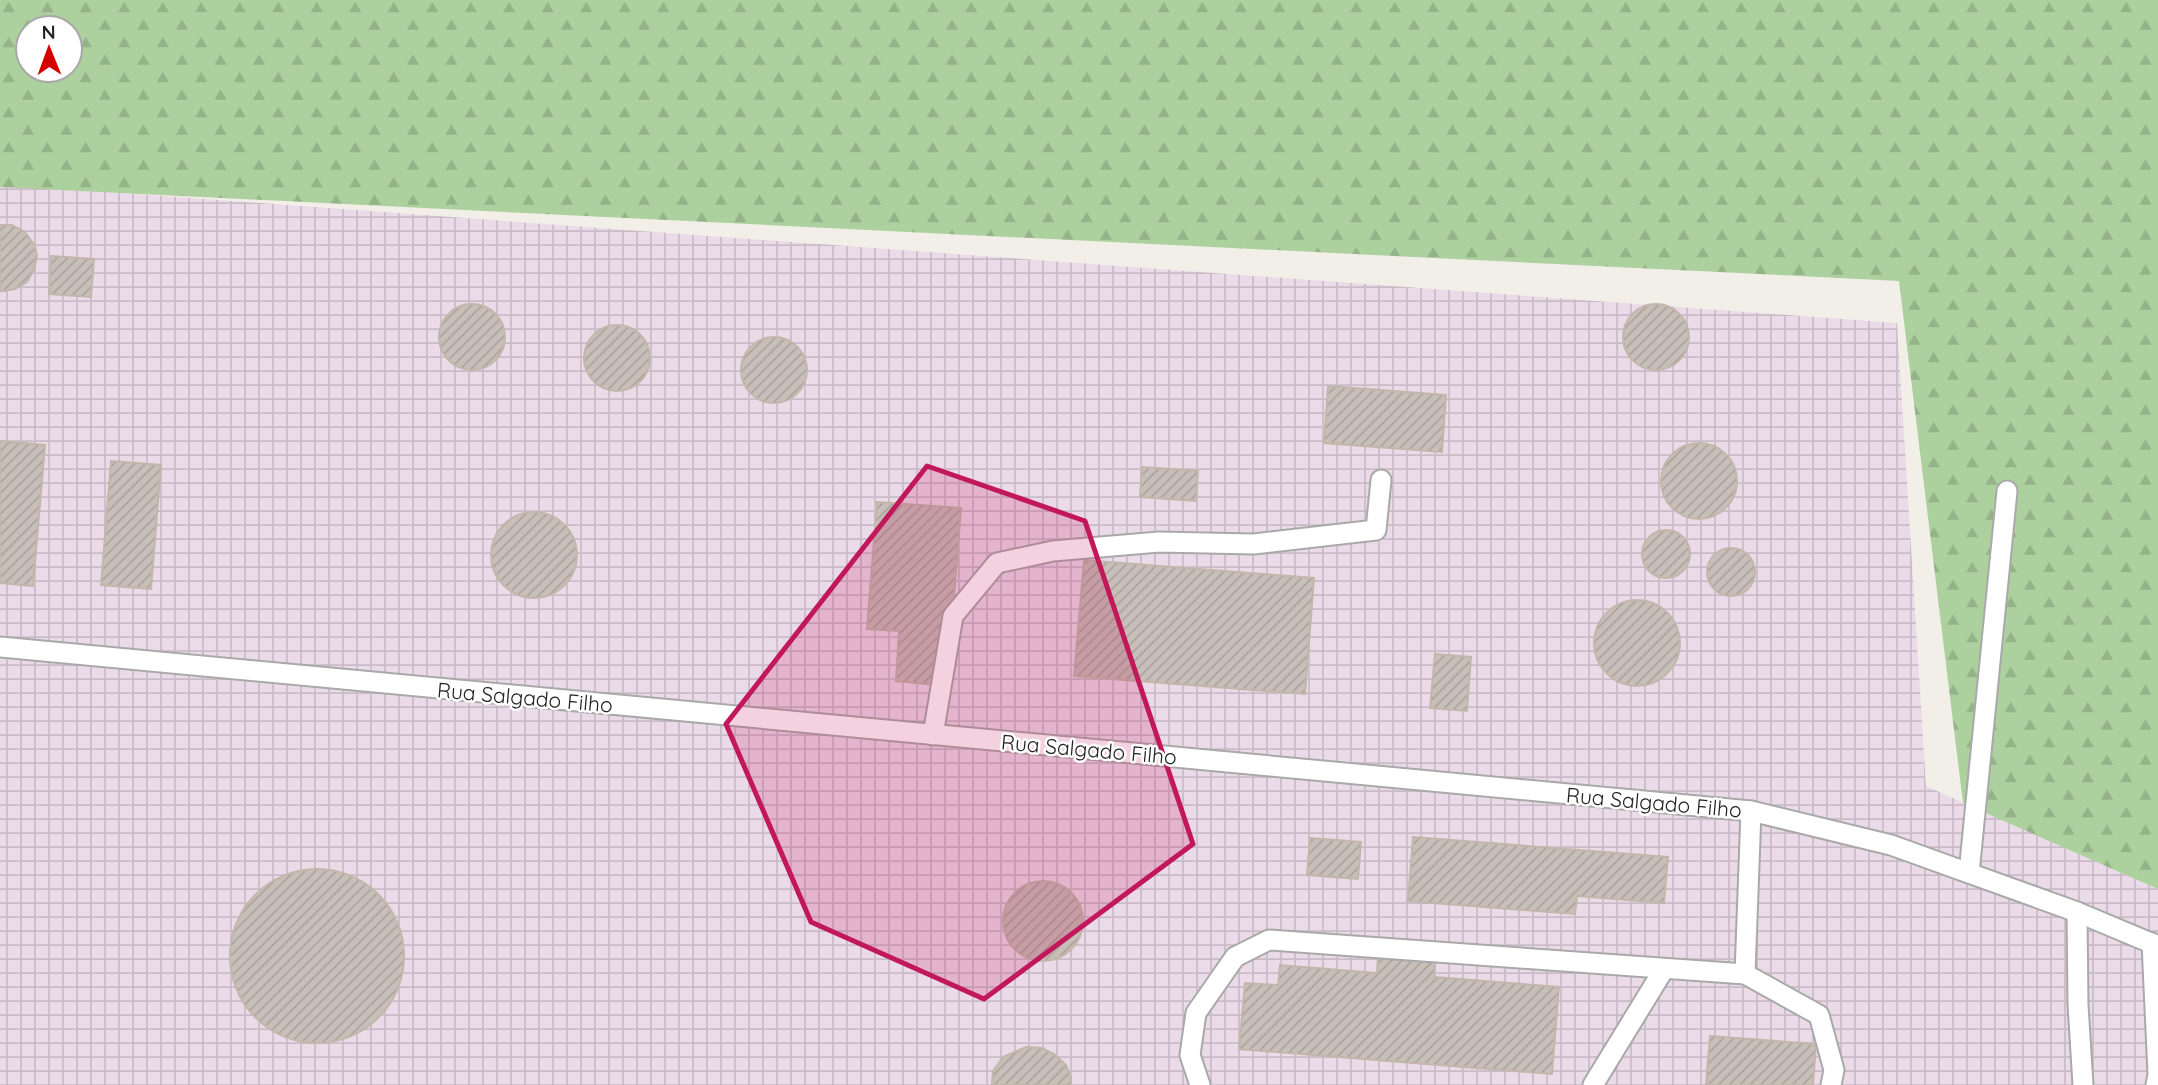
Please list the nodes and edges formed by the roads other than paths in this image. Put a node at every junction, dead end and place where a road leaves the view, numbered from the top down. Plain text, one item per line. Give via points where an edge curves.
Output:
1 (1381, 480) dead end
2 (2007, 491) dead end
3 (0, 647) edge
4 (933, 735) junction
5 (1751, 811) junction
6 (1969, 873) junction
7 (2077, 912) junction
8 (2155, 945) edge
9 (1664, 969) junction
10 (1745, 974) junction
11 (1200, 1085) edge
12 (1593, 1085) edge
13 (1831, 1085) edge
14 (2082, 1085) edge
15 (2156, 1085) edge

1 - 4 lane via 1376,530 1254,544 1159,542 1054,551 997,563 953,616
2 - 6 lane
3 - 4 lane, Rua Salgado Filho
4 - 5 lane, Rua Salgado Filho
5 - 6 lane, Rua Salgado Filho via 1891,845
5 - 10 lane
6 - 7 lane, Rua Salgado Filho
7 - 8 lane, Rua Salgado Filho
7 - 14 lane
8 - 15 lane
9 - 10 lane
9 - 11 lane via 1269,940 1235,957 1196,1013 1190,1055
9 - 12 lane
10 - 13 lane via 1819,1015 1834,1070

